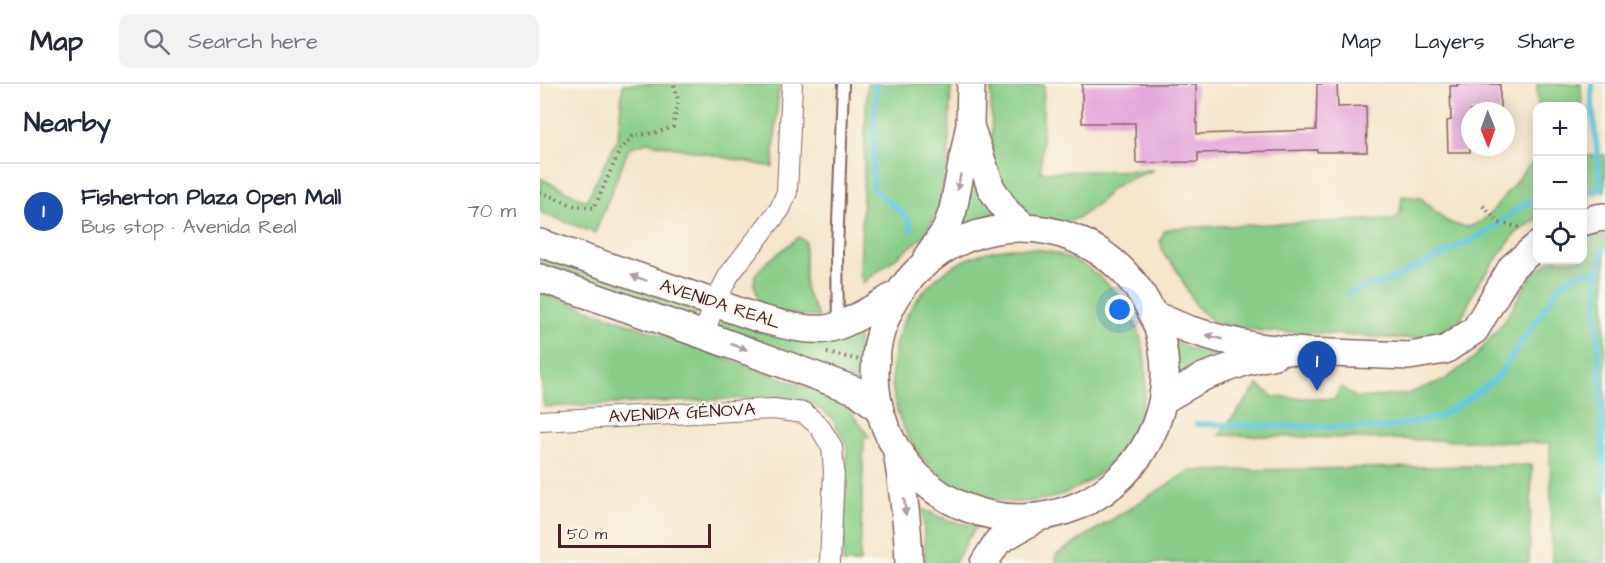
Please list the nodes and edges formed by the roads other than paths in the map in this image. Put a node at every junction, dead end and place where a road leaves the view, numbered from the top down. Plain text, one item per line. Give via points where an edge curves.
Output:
1 (792, 84) edge
2 (843, 84) edge
3 (971, 84) edge
4 (970, 124) junction
5 (1605, 218) edge
6 (1587, 221) edge
7 (1025, 228) junction
8 (1533, 237) edge
9 (540, 243) edge
10 (921, 266) junction
11 (540, 278) edge
12 (898, 294) junction
13 (714, 304) junction
14 (1154, 315) junction
15 (838, 326) junction
16 (704, 334) junction
17 (1293, 351) junction
18 (1163, 400) junction
19 (878, 408) junction
20 (540, 420) edge
21 (897, 451) junction
22 (1040, 517) junction
23 (830, 563) edge
24 (909, 563) edge
25 (984, 563) edge

1 - 13 street via 787,192 780,209 729,275
2 - 15 lane
3 - 4 main road
4 - 7 main road via 991,188 1007,212
4 -> 10 main road via 953,210 946,230
5 - 6 main road
7 - 10 main road via 988,232 952,244
7 - 14 main road via 1076,239 1100,252 1122,269
8 - 17 main road via 1475,330 1445,350 1409,356
13 -> 9 main road, AVENIDA REAL
10 - 12 main road
11 - 16 main road, AVENIDA REAL
12 - 15 main road, AVENIDA REAL
12 - 19 main road via 878,339 874,363
13 - 15 main road, AVENIDA REAL via 793,327
13 - 16 street
17 -> 14 main road via 1221,339
14 - 18 main road via 1165,357
16 -> 19 main road, AVENIDA REAL via 857,391
17 - 18 main road via 1247,361 1203,377
18 - 22 main road via 1152,434 1134,464 1099,495
19 - 21 main road
20 - 23 street, AVENIDA GÉNOVA via 773,409 804,413 819,426 832,447
21 - 22 main road via 918,477 944,497 974,511 1006,518
21 -> 24 main road
22 - 25 main road via 998,541

